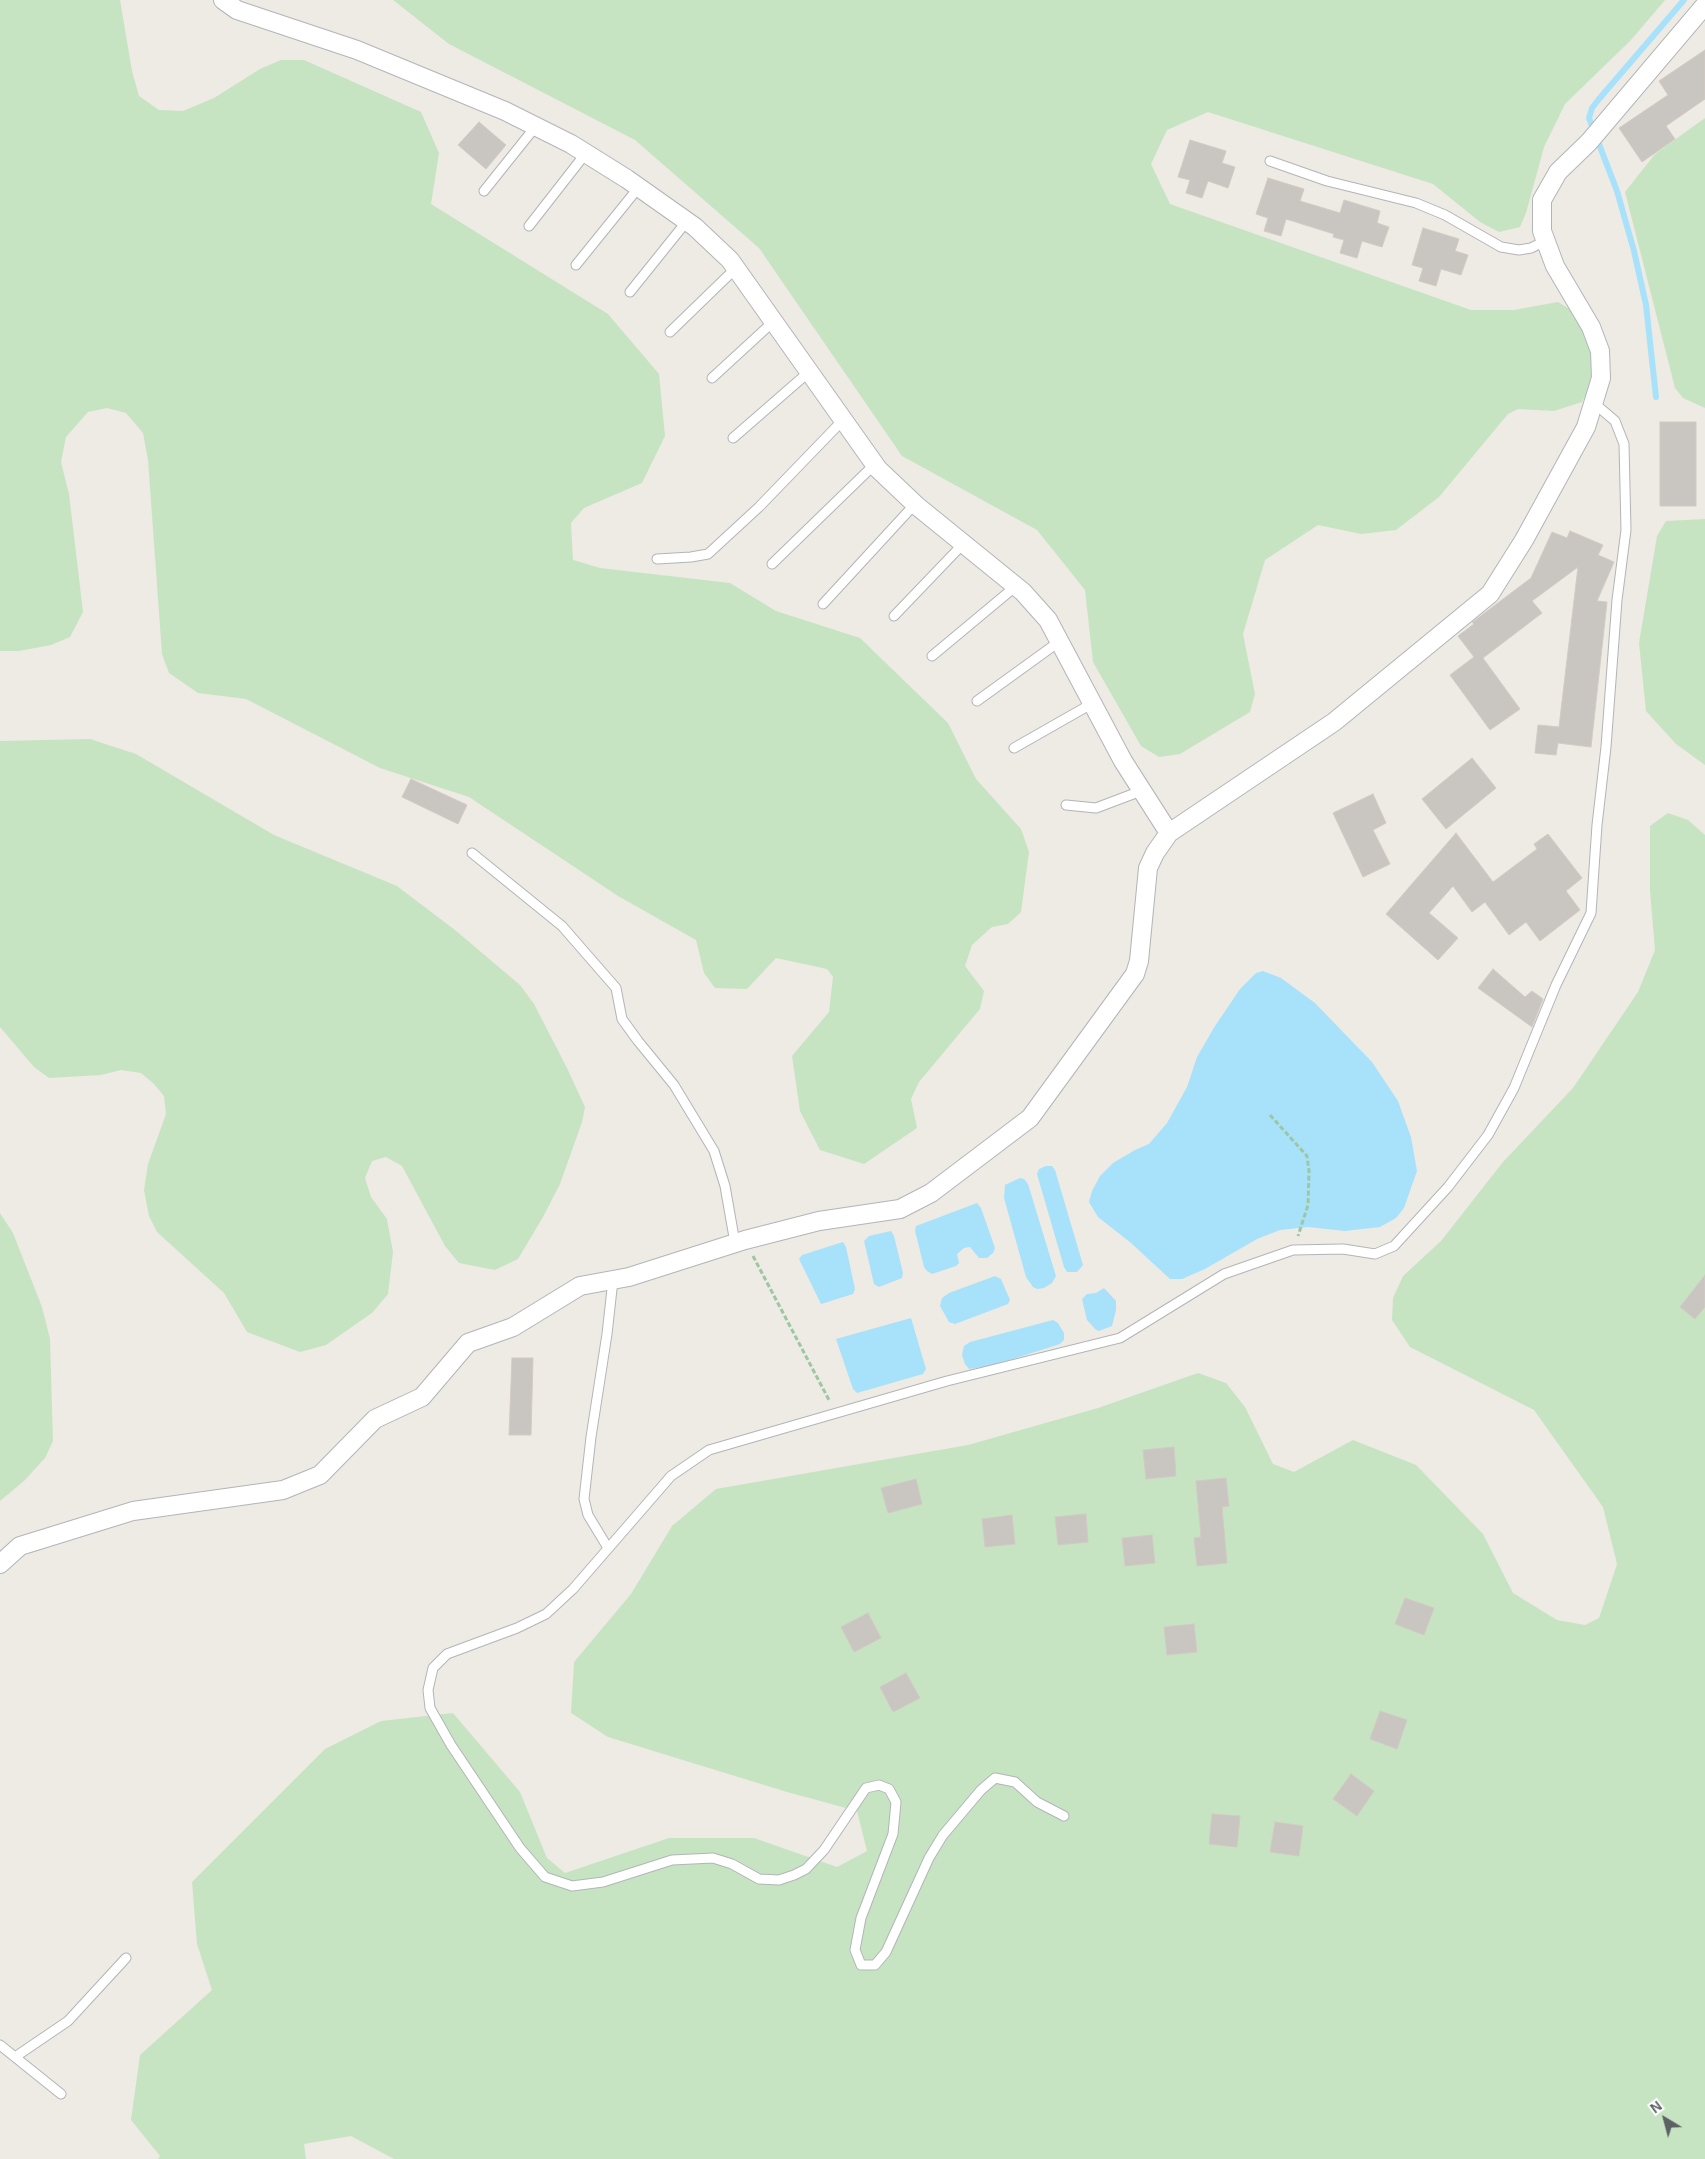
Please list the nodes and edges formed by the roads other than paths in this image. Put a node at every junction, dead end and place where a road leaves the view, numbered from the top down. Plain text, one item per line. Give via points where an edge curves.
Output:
1 (224, 0) edge
2 (1705, 5) edge
3 (536, 126) junction
4 (586, 153) junction
5 (1270, 161) dead end
6 (639, 187) junction
7 (484, 191) dead end
8 (687, 221) junction
9 (528, 226) dead end
10 (1545, 241) junction
11 (576, 265) dead end
12 (736, 268) junction
13 (630, 292) dead end
14 (774, 321) junction
15 (670, 332) dead end
16 (810, 371) junction
17 (712, 378) dead end
18 (1594, 403) junction
19 (844, 419) junction
20 (733, 438) dead end
21 (875, 464) junction
22 (915, 504) junction
23 (964, 544) junction
24 (657, 559) dead end
25 (772, 564) dead end
26 (1016, 586) junction
27 (823, 604) dead end
28 (894, 616) dead end
29 (1060, 641) junction
30 (932, 656) dead end
31 (977, 701) dead end
32 (1093, 703) junction
33 (1014, 748) dead end
34 (1141, 791) junction
35 (1066, 805) dead end
36 (1169, 833) junction
37 (472, 853) dead end
38 (740, 1242) junction
39 (613, 1280) junction
40 (608, 1548) junction
41 (0, 1564) edge
42 (1064, 1816) dead end
43 (126, 1958) dead end
44 (0, 2045) edge
45 (15, 2057) junction
46 (61, 2094) dead end

1 - 3 street via 237,10 357,50
2 - 10 street via 1589,142 1558,172 1542,200
3 - 4 street
3 - 7 lane
4 - 6 street
4 - 9 lane
5 - 10 lane via 1327,181 1416,203 1445,215 1501,247 1519,250
6 - 8 street
6 - 11 lane
8 - 12 street
8 - 13 lane
10 - 18 street via 1555,266 1591,327 1600,351 1601,378
12 - 14 street
12 - 15 lane
14 - 16 street
14 - 17 lane
16 - 19 street
16 - 20 lane
18 - 36 street via 1586,427 1524,540 1490,594 1334,722
18 - 40 lane via 1615,421 1624,444 1626,530 1591,913 1556,986 1514,1088 1488,1135 1448,1187 1394,1246 1375,1254 1343,1248 1293,1250 1224,1274 1120,1338 947,1381 708,1450 671,1476
19 - 21 street
19 - 24 lane via 759,507 708,554
21 - 22 street
21 - 25 lane
22 - 23 street
22 - 27 lane
23 - 26 street
23 - 28 lane
26 - 29 street via 1048,620
26 - 30 lane
29 - 31 lane
29 - 32 street
32 - 33 lane
32 - 34 street
34 - 35 lane via 1096,808
34 - 36 street
36 - 38 street via 1148,868 1135,974 1030,1118 931,1193 900,1209 819,1222
37 - 38 lane via 562,926 616,988 622,1018 674,1085 714,1151
38 - 39 street
39 - 40 lane via 584,1499 588,1515
39 - 41 street via 580,1286 513,1327 468,1343 422,1397 375,1420 320,1475 282,1490 133,1511 20,1546
40 - 42 lane via 546,1614 447,1654 433,1668 428,1690 430,1708 451,1745 520,1848 545,1877 572,1886 603,1882 672,1860 712,1858 759,1878 779,1880 806,1869 824,1850 866,1788 878,1785 889,1789 896,1802 893,1834 861,1918 855,1950 861,1965 875,1965 886,1952 929,1858 943,1835 995,1778 1014,1782 1037,1802
43 - 45 lane via 68,2021
44 - 45 lane
45 - 46 lane

